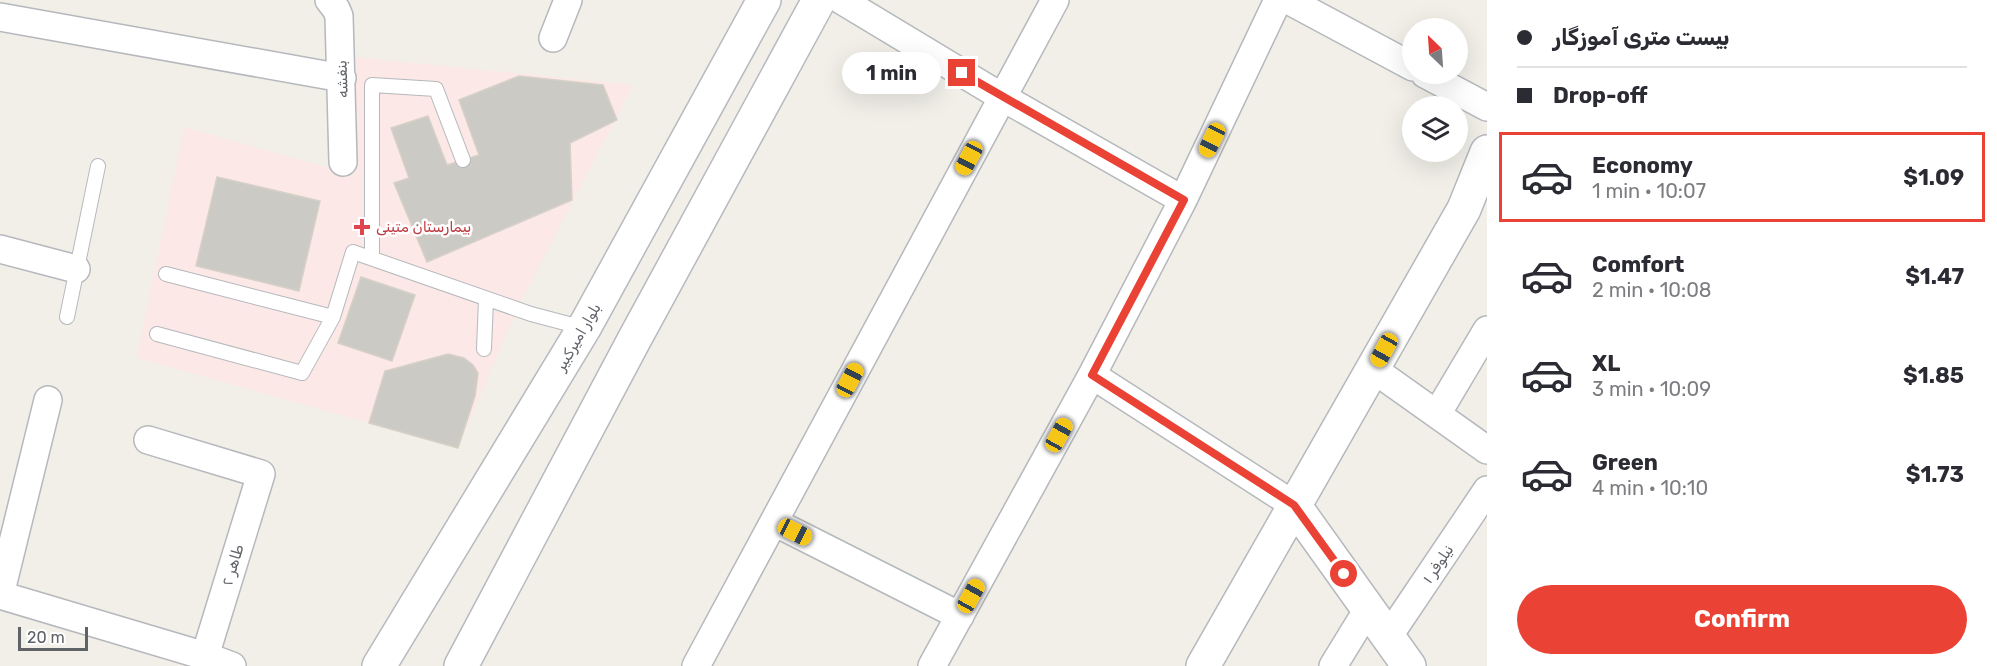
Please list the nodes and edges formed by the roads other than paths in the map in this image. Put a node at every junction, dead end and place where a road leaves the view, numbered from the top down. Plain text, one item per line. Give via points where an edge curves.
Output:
1 (329, 0) edge
2 (568, 0) edge
3 (764, 0) edge
4 (819, 0) edge
5 (841, 0) edge
6 (1055, 0) edge
7 (1278, 0) edge
8 (1288, 0) edge
9 (0, 17) edge
10 (553, 38) dead end
11 (1402, 61) edge
12 (342, 78) junction
13 (1444, 84) edge
14 (1002, 97) junction
15 (1487, 107) edge
16 (1487, 152) edge
17 (463, 160) dead end
18 (344, 162) dead end
19 (98, 166) dead end
20 (1184, 200) junction
21 (0, 249) edge
22 (372, 258) junction
23 (76, 269) junction
24 (166, 274) dead end
25 (486, 299) junction
26 (67, 317) dead end
27 (333, 317) junction
28 (584, 328) junction
29 (1487, 330) edge
30 (157, 334) dead end
31 (484, 349) dead end
32 (1373, 369) junction
33 (1092, 375) junction
34 (48, 400) dead end
35 (1437, 414) junction
36 (148, 440) dead end
37 (1487, 450) edge
38 (1487, 490) edge
39 (1294, 505) junction
40 (774, 522) junction
41 (0, 595) edge
42 (1368, 609) junction
43 (960, 616) junction
44 (1389, 637) junction
45 (205, 656) junction
46 (473, 658) edge
47 (232, 666) edge
48 (379, 666) edge
49 (696, 666) edge
50 (932, 666) edge
51 (1203, 666) edge
52 (1333, 666) edge
53 (1409, 666) edge

1 - 12 street, بنفشه via 339,16
2 - 10 street
3 - 28 main road, بلوار امیرکبیر
4 - 46 main road via 629,351
5 - 14 street
6 - 14 street
7 - 20 street
8 - 11 street
9 - 12 street
12 - 18 street, بنفشه
13 - 15 street
14 - 20 street
14 - 40 street
16 - 32 main road via 1464,209
17 - 22 lane via 436,88 372,85
19 - 23 lane
20 - 33 street
21 - 23 street
22 - 25 lane
22 - 27 lane via 353,252
23 - 26 lane
24 - 27 lane
25 - 28 lane
25 - 31 lane
27 - 30 lane via 302,373
28 - 48 main road, بلوار امیرکبیر
29 - 35 street
32 - 35 street
32 - 39 main road
33 - 39 street
33 - 43 street
34 - 41 street
35 - 37 street
36 - 45 street, طاهر ۲ via 261,474
38 - 44 street, نیلوفر ۱
39 - 42 main road
39 - 51 main road
40 - 43 street
40 - 49 street
41 - 45 street
42 - 44 main road
42 - 52 street
43 - 50 street
44 - 53 main road
45 - 47 street

